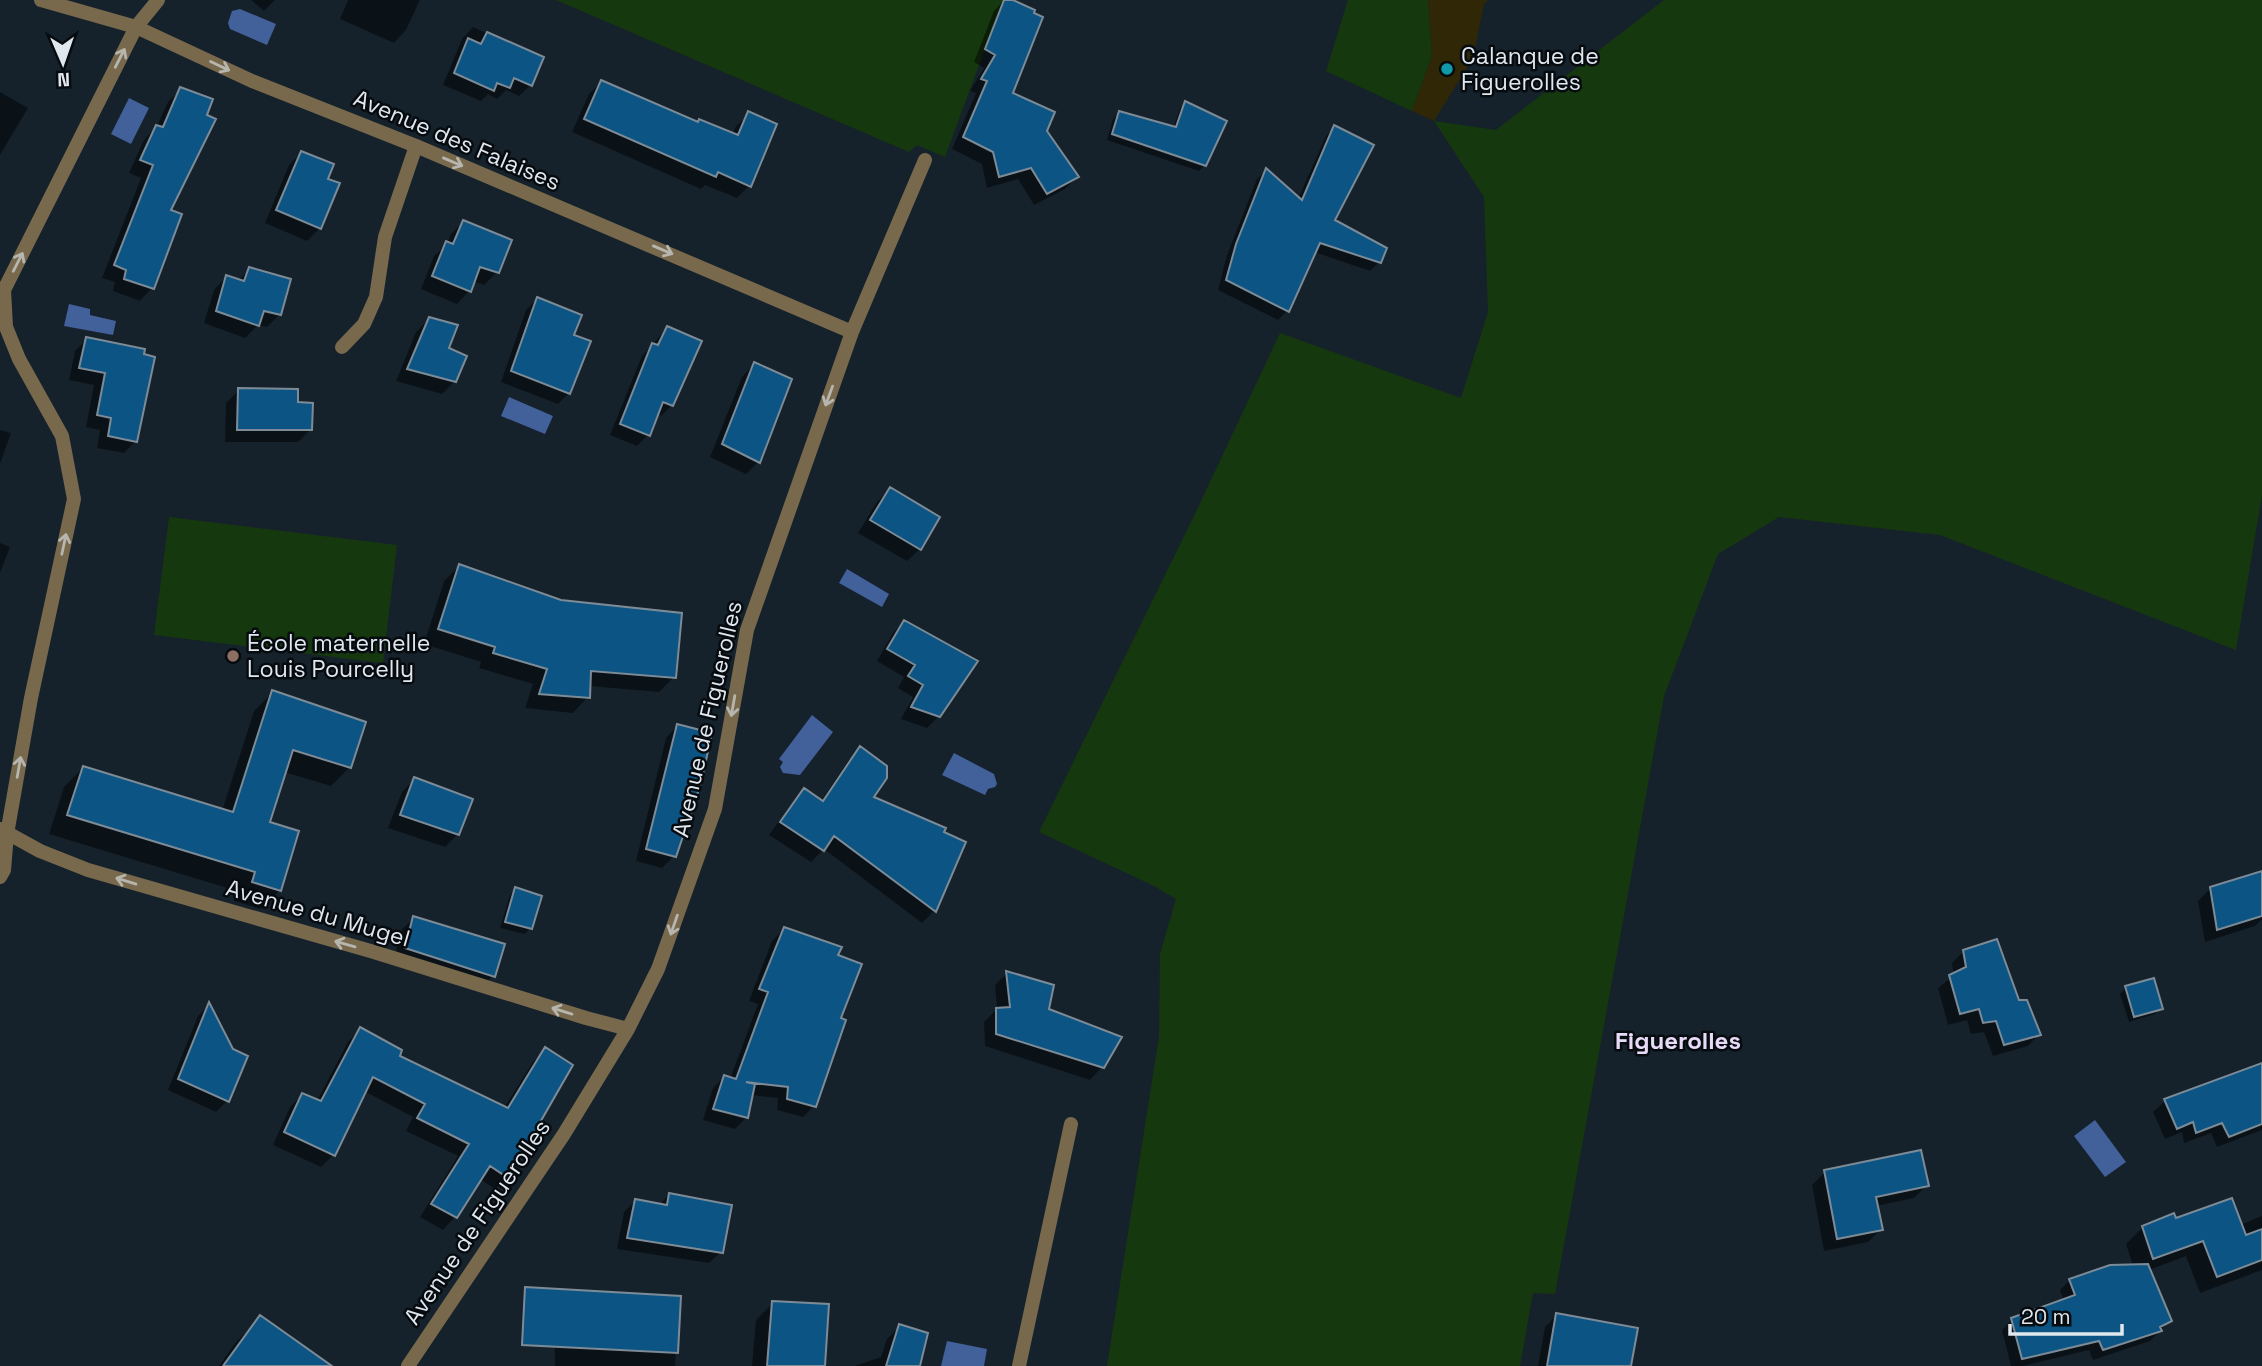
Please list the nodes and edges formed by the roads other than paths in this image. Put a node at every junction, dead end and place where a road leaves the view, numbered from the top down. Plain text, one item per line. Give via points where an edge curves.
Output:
1 (41, 0) edge
2 (158, 0) edge
3 (136, 27) junction
4 (416, 146) junction
5 (925, 160) dead end
6 (852, 332) junction
7 (342, 347) dead end
8 (4, 832) edge
9 (0, 877) edge
10 (628, 1029) junction
11 (1071, 1124) dead end
12 (408, 1366) edge
13 (1019, 1366) edge

1 - 3 street, Avenue des Falaises
2 - 3 street
3 -> 4 street, Avenue des Falaises via 252,81
8 -> 3 street via 74,499 62,436 6,327 4,289
4 -> 6 street, Avenue des Falaises
4 - 7 street via 385,237 376,297 364,324
5 - 6 street, Avenue de Figuerolles
6 -> 10 street, Avenue de Figuerolles via 747,630 715,809 658,970
8 - 9 street
10 -> 8 street, Avenue du Mugel via 88,870
10 - 12 street, Avenue de Figuerolles via 564,1134
11 - 13 street

